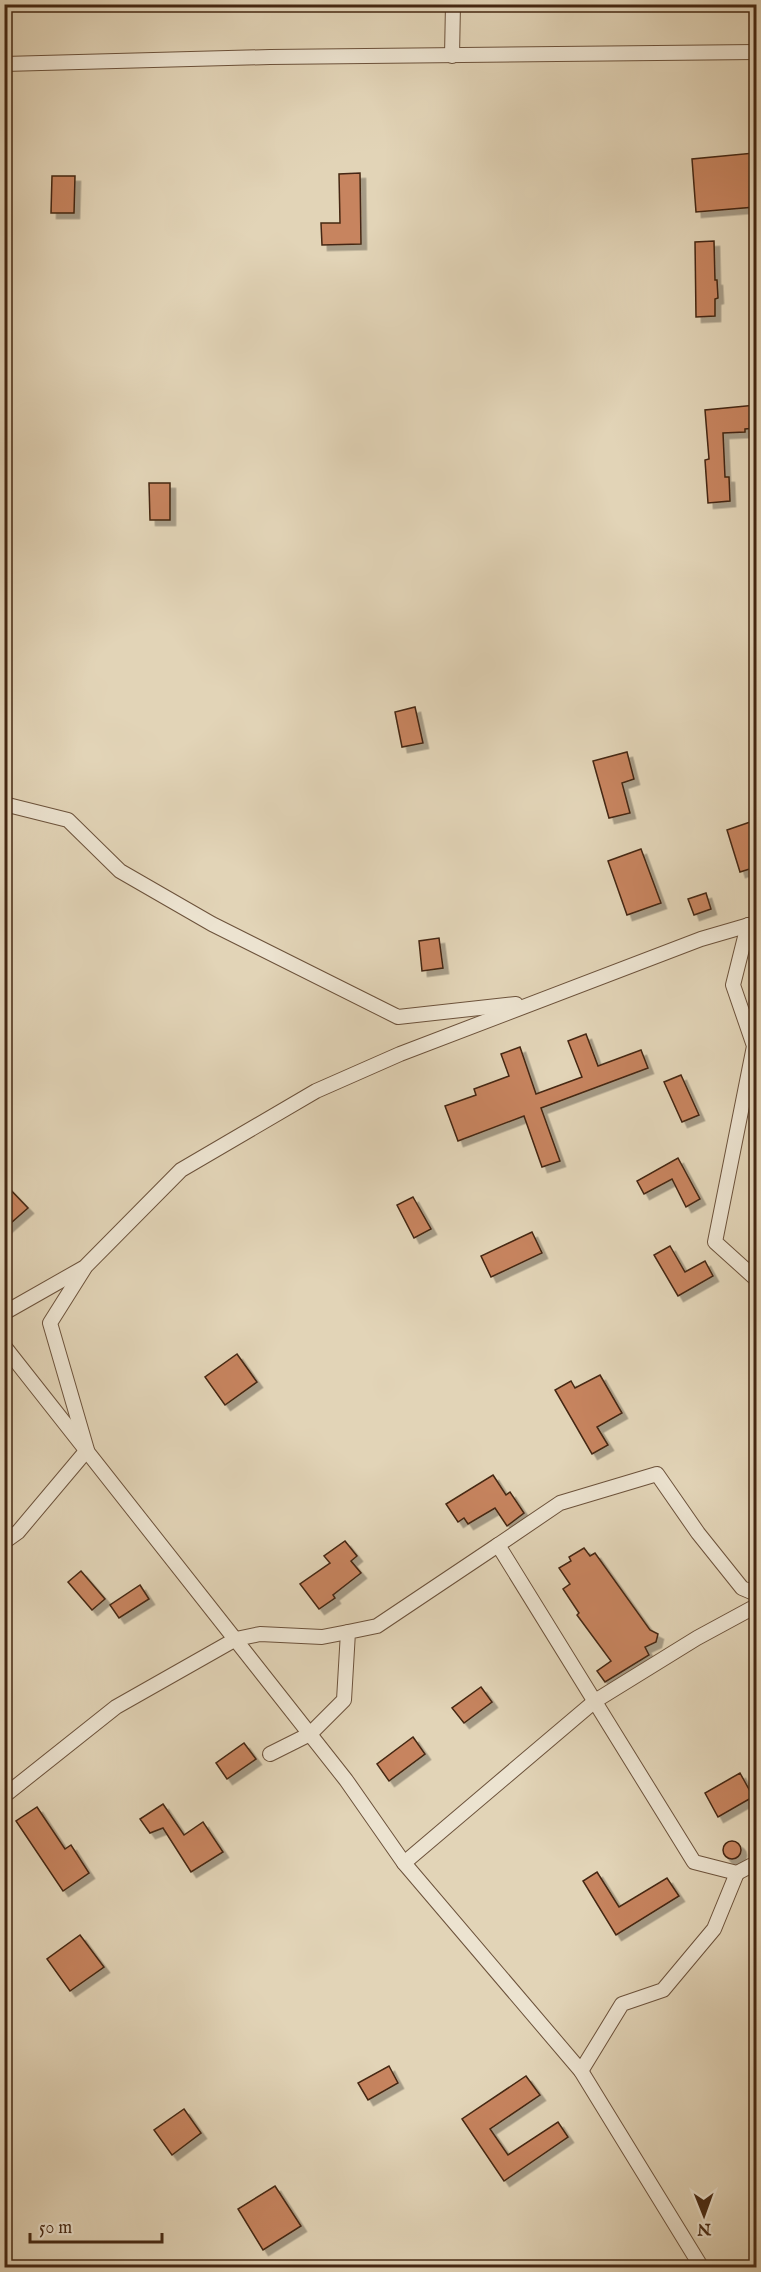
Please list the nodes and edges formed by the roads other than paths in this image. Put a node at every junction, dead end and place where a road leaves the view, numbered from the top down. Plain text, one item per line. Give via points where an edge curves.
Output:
1 (453, 4) edge
2 (756, 52) edge
3 (452, 56) junction
4 (4, 64) edge
5 (4, 804) edge
6 (752, 924) edge
7 (534, 1003) junction
8 (85, 1267) junction
9 (756, 1279) edge
10 (4, 1312) edge
11 (4, 1346) edge
12 (87, 1450) junction
13 (4, 1542) edge
14 (498, 1545) junction
15 (756, 1594) edge
16 (756, 1606) edge
17 (348, 1632) junction
18 (236, 1640) junction
19 (595, 1701) junction
20 (310, 1734) junction
21 (270, 1754) dead end
22 (4, 1796) edge
23 (404, 1863) junction
24 (756, 1863) edge
25 (736, 1874) junction
26 (581, 2071) junction
27 (702, 2268) edge

1 - 3 street
2 - 3 street
3 - 4 street
5 - 7 street via 68,820 120,871 212,924 398,1017
6 - 7 street via 701,939
6 - 9 street via 733,985 754,1046 715,1242
7 - 8 street via 400,1053 316,1091 190,1164
8 - 10 street
8 - 12 street via 50,1323
11 - 12 street
12 - 13 street via 18,1532
12 - 18 street
14 - 15 street via 560,1503 657,1474 742,1588
14 - 17 street via 377,1626
14 - 19 street
16 - 19 street
17 - 18 street via 322,1637 260,1634
17 - 20 street via 344,1700
18 - 20 street
18 - 22 street via 116,1707
19 - 23 street
19 - 25 street via 694,1862
20 - 21 street
20 - 23 street
23 - 26 street
24 - 25 street
25 - 26 street via 714,1929 663,1990 622,2004
26 - 27 street

